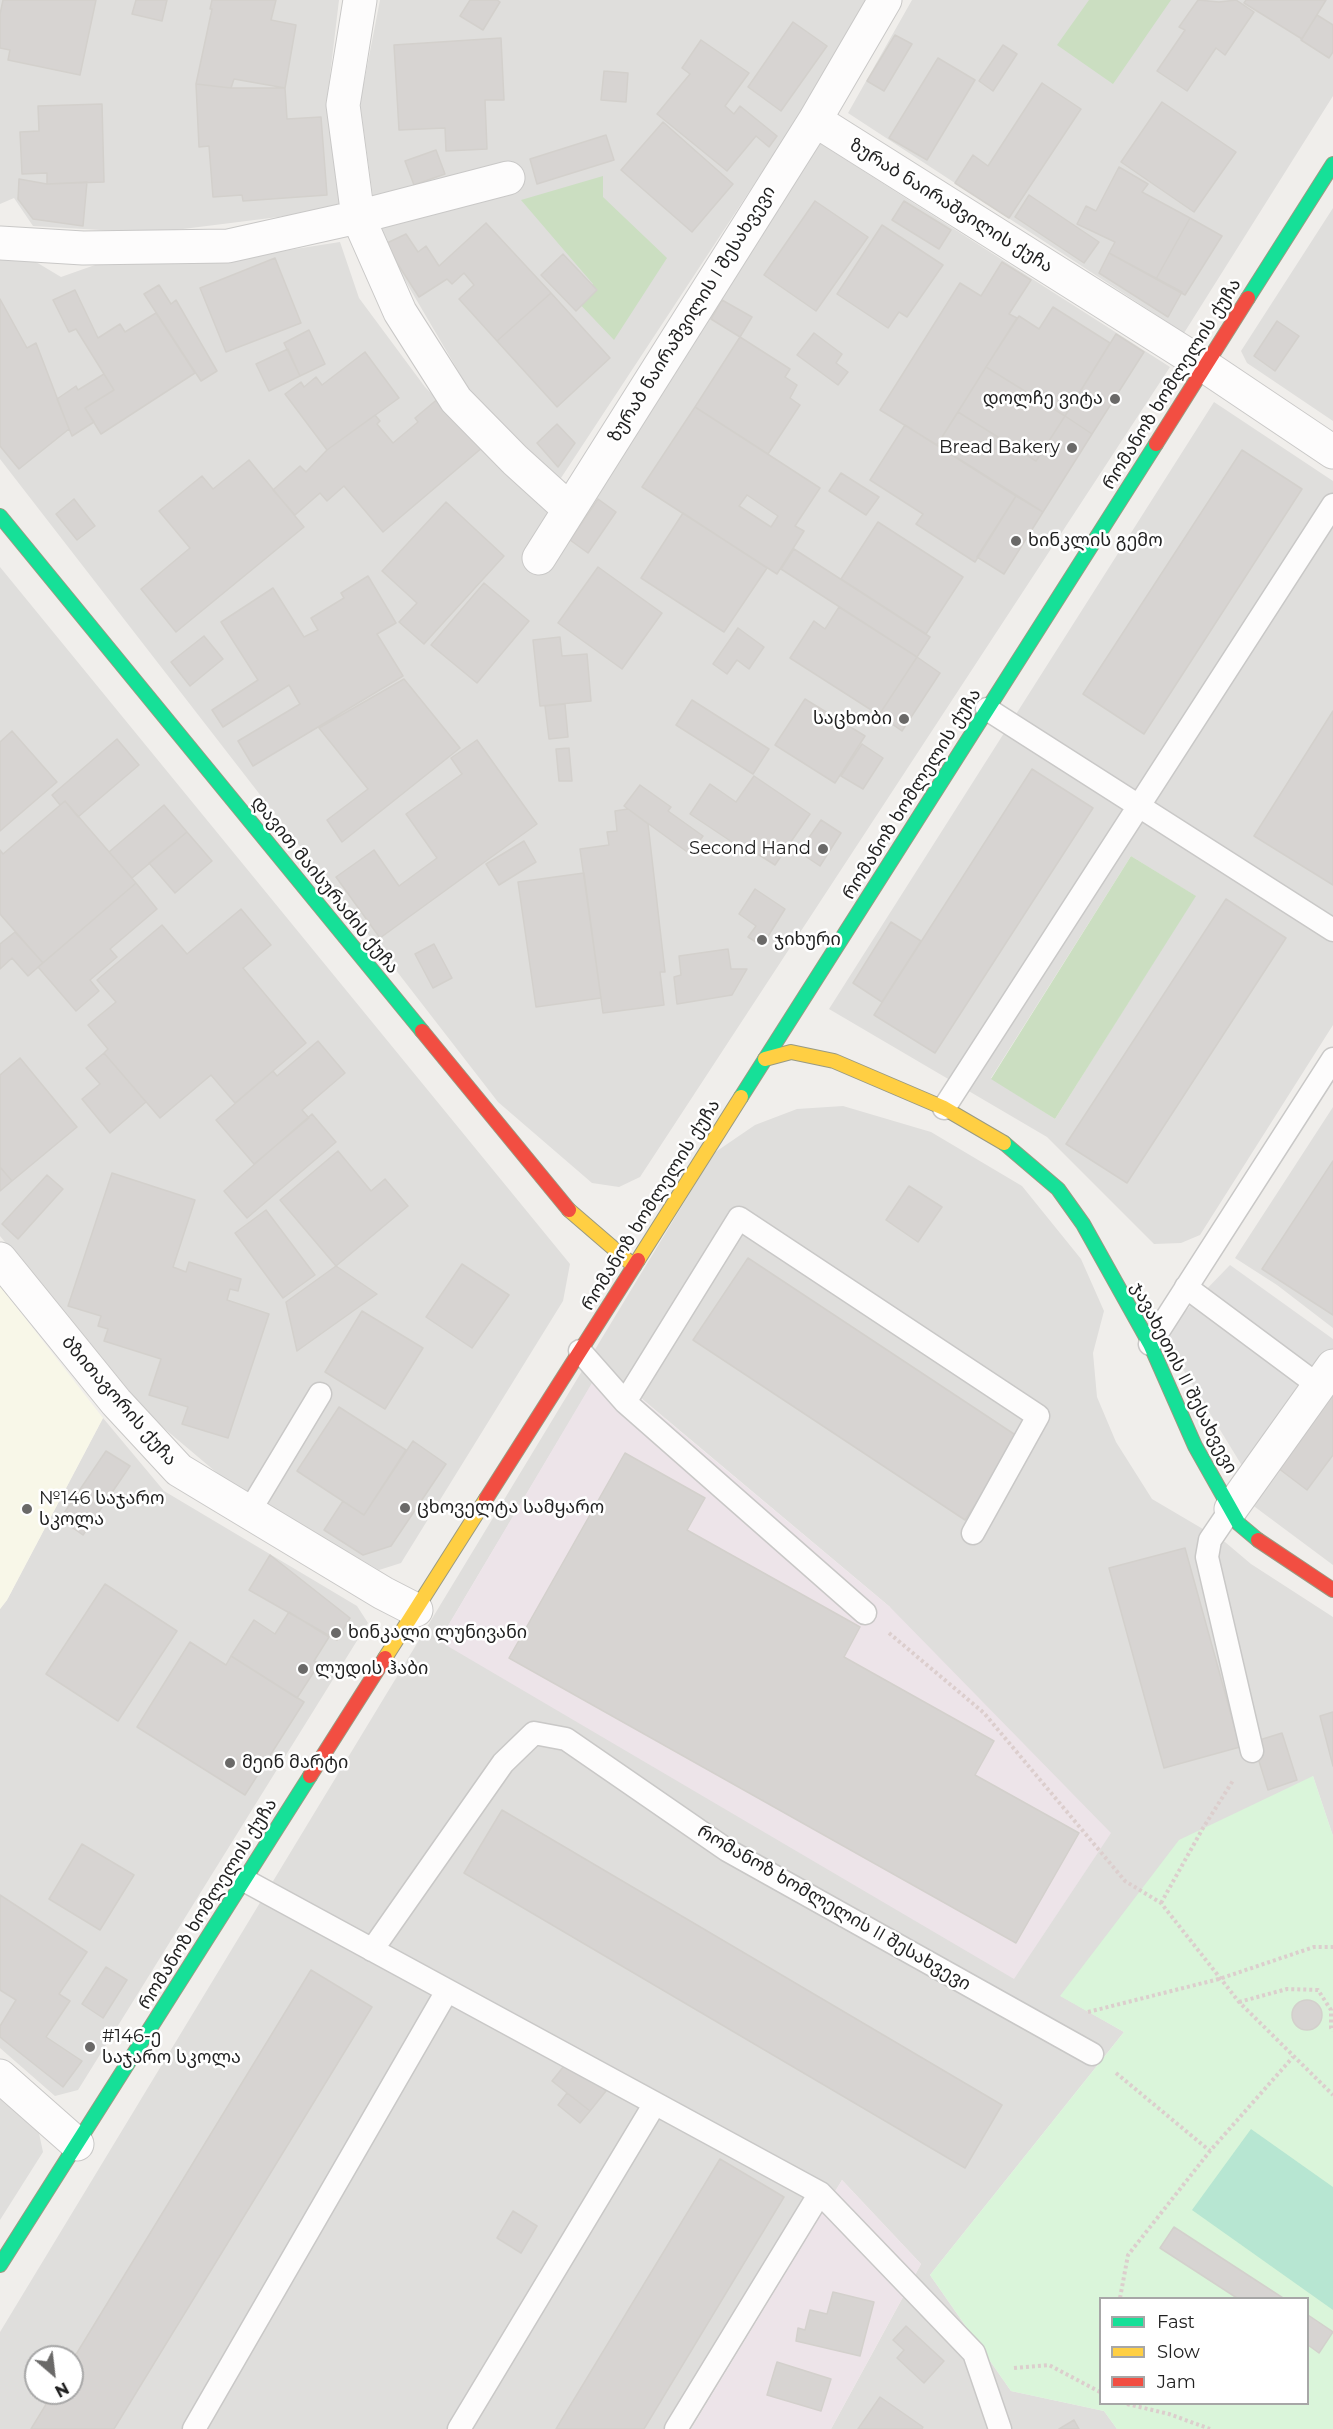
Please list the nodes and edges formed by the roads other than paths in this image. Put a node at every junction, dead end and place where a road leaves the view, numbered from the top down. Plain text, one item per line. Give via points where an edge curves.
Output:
1 (360, 0) edge
2 (885, 0) edge
3 (815, 120) junction
4 (1333, 164) edge
5 (507, 178) dead end
6 (358, 218) junction
7 (0, 243) edge
8 (1205, 366) junction
9 (1333, 452) edge
10 (1333, 505) edge
11 (569, 509) junction
12 (0, 516) edge
13 (539, 558) dead end
14 (987, 709) junction
15 (1139, 806) junction
16 (1333, 930) edge
17 (765, 1059) junction
18 (1333, 1059) edge
19 (944, 1108) junction
20 (0, 1259) edge
21 (634, 1266) junction
22 (1186, 1287) junction
23 (1150, 1344) junction
24 (580, 1351) junction
25 (1326, 1376) edge
26 (320, 1395) dead end
27 (625, 1402) junction
28 (1231, 1509) junction
29 (249, 1512) junction
30 (973, 1533) dead end
31 (1333, 1590) edge
32 (416, 1610) junction
33 (865, 1613) road end
34 (1252, 1751) road end
35 (244, 1880) junction
36 (372, 1950) junction
37 (447, 1991) junction
38 (1092, 2054) road end
39 (0, 2076) edge
40 (654, 2105) junction
41 (77, 2144) junction
42 (820, 2193) junction
43 (0, 2265) edge
44 (974, 2353) junction
45 (989, 2370) road end
46 (194, 2429) edge
47 (459, 2429) edge
48 (676, 2429) edge
49 (1000, 2429) edge

1 - 6 street via 343,105
2 - 3 street
3 - 8 street, ზურაბ ნაირაშვილის ქუჩა
3 - 11 street, ზურაბ ნაირაშვილის I შესახვევი
4 - 8 street, რომანოზ ხომლელის ქუჩა
5 - 6 street
6 - 7 street via 228,246 83,249
6 - 11 street via 400,312 456,400
8 - 9 street, ზურაბ ნაირაშვილის ქუჩა
8 - 14 street, რომანოზ ხომლელის ქუჩა
10 - 15 lane
11 - 13 street, ზურაბ ნაირაშვილის I შესახვევი
12 - 21 street, დავით მაისურაძის ქუჩა via 572,1214
14 - 15 lane
14 - 17 street, რომანოზ ხომლელის ქუჩა
15 - 16 lane
15 - 19 lane
17 - 19 street, ჯავახეთის II შესახვევი via 791,1052 834,1061
17 - 21 street, რომანოზ ხომლელის ქუჩა
18 - 22 lane
19 - 23 street, ჯავახეთის II შესახვევი via 1010,1147 1058,1189 1083,1224
20 - 29 street, ბზითაგორის ქუჩა via 116,1402 179,1470
21 - 24 street, რომანოზ ხომლელის ქუჩა
22 - 23 lane
22 - 25 lane
23 - 28 street, ჯავახეთის II შესახვევი via 1196,1446
24 - 27 lane
24 - 32 street, რომანოზ ხომლელის ქუჩა
25 - 28 street
26 - 29 lane
27 - 30 lane via 739,1218 1038,1416
27 - 33 lane
28 - 31 street, ჯავახეთის II შესახვევი via 1239,1524 1254,1537
28 - 34 lane via 1210,1540 1208,1557
29 - 32 street, ბზითაგორის ქუჩა
32 - 35 street, რომანოზ ხომლელის ქუჩა
35 - 36 lane
35 - 41 street, რომანოზ ხომლელის ქუჩა
36 - 37 lane
36 - 38 lane, რომანოზ ხომლელის II შესახვევი via 503,1763 534,1733 566,1739 727,1850
37 - 40 lane
37 - 46 lane
39 - 41 street
40 - 42 lane
40 - 47 lane
41 - 43 street, რომანოზ ხომლელის ქუჩა
42 - 44 lane
42 - 48 lane
44 - 45 lane
44 - 49 lane

